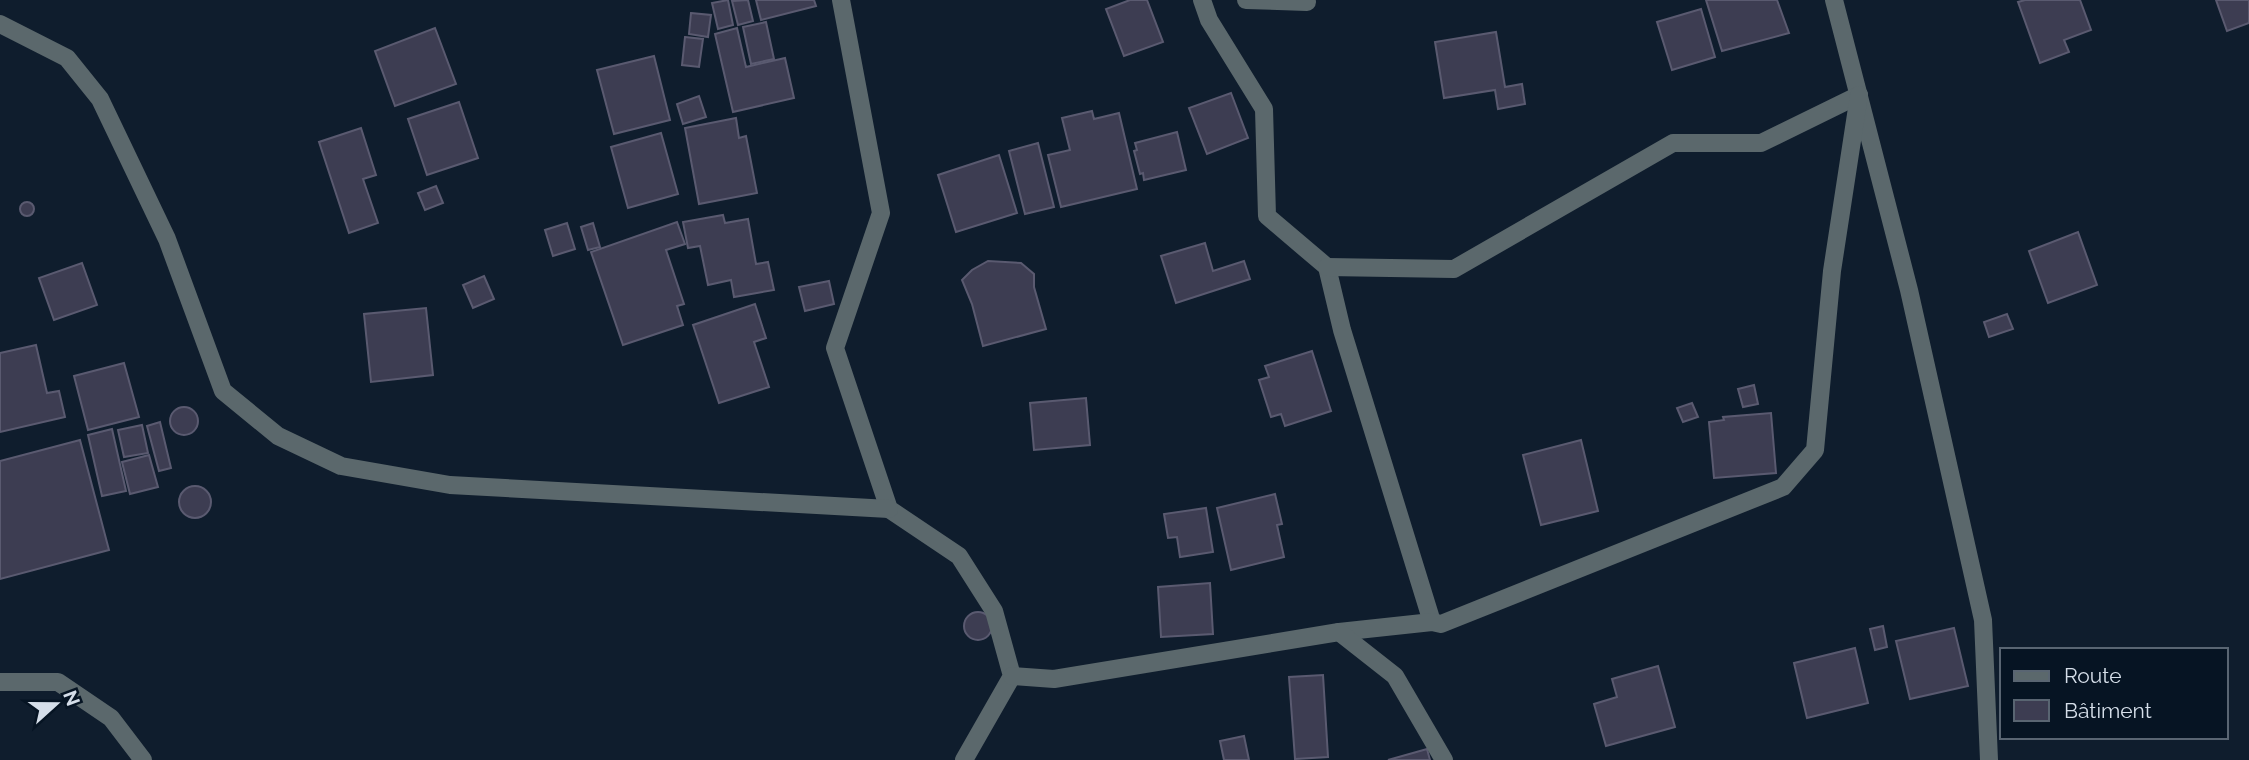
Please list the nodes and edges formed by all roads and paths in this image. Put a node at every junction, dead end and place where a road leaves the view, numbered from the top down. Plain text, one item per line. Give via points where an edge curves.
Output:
1 (841, 0) edge
2 (1202, 0) edge
3 (1246, 0) edge
4 (1834, 0) edge
5 (1307, 2) dead end
6 (0, 24) edge
7 (1859, 95) junction
8 (1328, 267) junction
9 (890, 509) junction
10 (1432, 622) junction
11 (1339, 632) junction
12 (1012, 677) junction
13 (0, 682) edge
14 (143, 760) edge
15 (964, 760) edge
16 (1444, 760) edge
17 (1989, 760) edge

1 - 9 street via 881,213 835,348
2 - 8 street via 1209,20 1264,109 1267,216
3 - 5 street
4 - 7 street
6 - 9 street via 67,58 100,99 167,239 223,391 278,436 341,466 450,485
7 - 8 street via 1761,143 1674,143 1454,269
7 - 10 street via 1832,271 1815,450 1783,487 1441,624
7 - 17 street via 1909,290 1983,620
8 - 10 street via 1342,330
9 - 12 street via 959,555 994,611
10 - 11 street
11 - 12 street via 1054,679
11 - 16 street via 1395,676
12 - 15 street
13 - 14 street via 58,682 111,718

